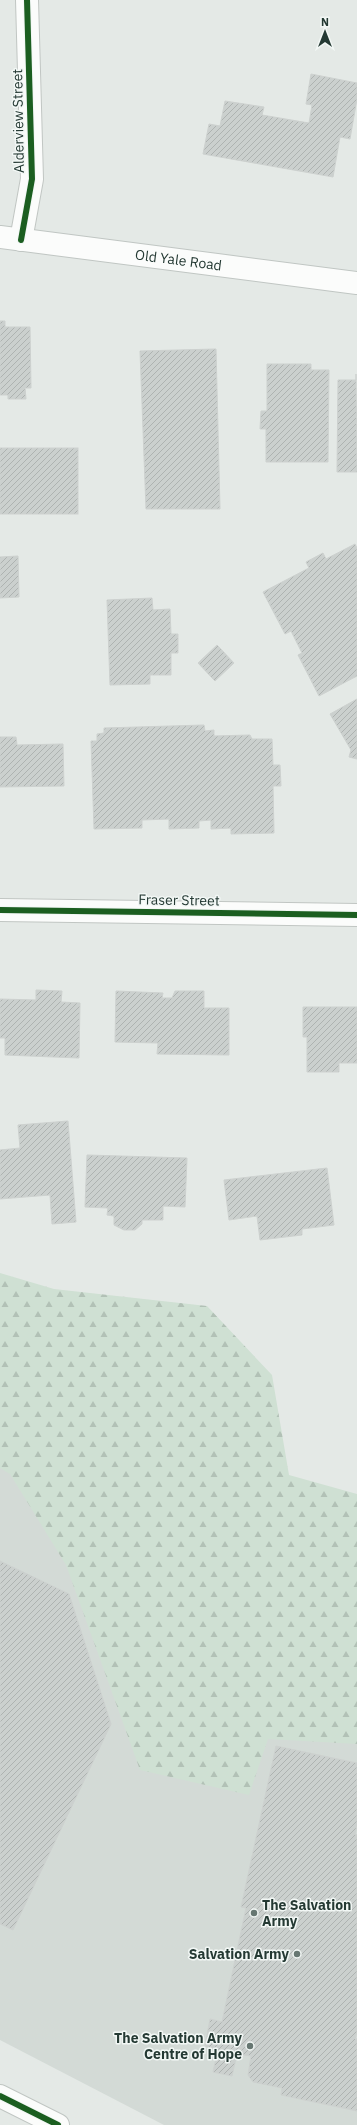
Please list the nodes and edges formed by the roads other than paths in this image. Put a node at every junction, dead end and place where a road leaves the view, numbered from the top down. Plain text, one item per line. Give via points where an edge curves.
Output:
1 (27, 0) edge
2 (10, 239) edge
3 (357, 283) edge
4 (0, 910) edge
5 (357, 915) edge
6 (0, 2096) edge
7 (58, 2125) edge

1 - 2 street, Alderview Street via 32,179
2 - 3 street, Old Yale Road
4 - 5 street, Fraser Street
6 - 7 street

